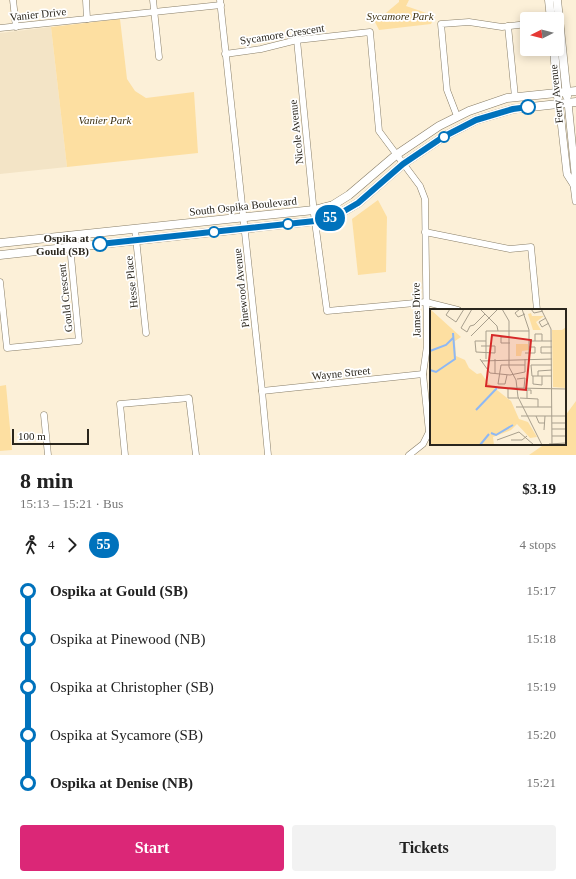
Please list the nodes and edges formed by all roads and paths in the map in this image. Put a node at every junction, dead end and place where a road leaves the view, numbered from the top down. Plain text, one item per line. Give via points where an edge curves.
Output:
1 (13, 0) edge
2 (86, 0) edge
3 (153, 0) edge
4 (549, 0) edge
5 (557, 0) edge
6 (220, 3) edge
7 (155, 12) junction
8 (553, 12) edge
9 (556, 12) edge
10 (87, 18) junction
11 (520, 25) edge
12 (16, 26) junction
13 (508, 26) junction
14 (0, 28) edge
15 (297, 40) junction
16 (226, 54) junction
17 (555, 56) edge
18 (562, 56) edge
19 (159, 57) dead end
20 (576, 90) edge
21 (558, 92) junction
22 (567, 92) junction
23 (515, 97) junction
24 (572, 102) edge
25 (559, 104) junction
26 (458, 116) junction
27 (396, 155) junction
28 (403, 164) junction
29 (574, 185) junction
30 (576, 201) edge
31 (314, 210) junction
32 (243, 218) junction
33 (315, 221) junction
34 (135, 229) junction
35 (244, 229) junction
36 (425, 232) junction
37 (69, 236) junction
38 (136, 240) junction
39 (0, 243) edge
40 (70, 247) junction
41 (0, 254) edge
42 (0, 282) edge
43 (426, 302) junction
44 (454, 309) edge
45 (537, 309) edge
46 (146, 333) dead end
47 (423, 374) junction
48 (262, 391) junction
49 (44, 415) dead end
50 (48, 455) edge
51 (125, 455) edge
52 (196, 455) edge
53 (268, 455) edge
54 (409, 455) edge

1 - 12 street
2 - 10 street
3 - 7 street
4 - 8 main road, Ferry Avenue
5 - 9 main road, Ferry Avenue
6 - 7 street, Vanier Drive
6 - 16 street, Pinewood Avenue
7 - 10 street, Vanier Drive
7 - 19 street
10 - 12 street, Vanier Drive
11 - 13 street
12 - 14 street, Vanier Drive
13 - 23 street
13 - 26 street via 469,22 441,24 448,90
15 - 16 street, Sycamore Crescent
15 - 27 street, Sycamore Crescent via 370,32 379,131
15 - 31 street, Nicole Avenue
16 - 32 street, Pinewood Avenue
17 - 21 main road, Ferry Avenue
18 - 22 main road, Ferry Avenue
20 - 22 main road, South Ospika Boulevard
21 - 22 main road, South Ospika Boulevard
21 - 23 main road, South Ospika Boulevard
21 - 25 main road, Ferry Avenue
22 - 24 main road, Ferry Avenue
23 - 26 main road, South Ospika Boulevard
24 - 25 main road, South Ospika Boulevard
24 - 29 street, Ferry Avenue via 576,174
25 - 28 main road, South Ospika Boulevard via 513,109 476,120 443,137
25 - 29 street, Ferry Avenue via 567,174
26 - 27 main road, South Ospika Boulevard
27 - 28 street, Sycamore Crescent
27 - 31 main road, South Ospika Boulevard via 349,195 333,205
28 - 33 main road, South Ospika Boulevard via 358,203 334,217
28 - 36 street, James Drive via 420,186 425,199
29 - 30 street, Ferry Avenue
31 - 32 main road, South Ospika Boulevard
31 - 33 street, Nicole Avenue
32 - 34 main road, South Ospika Boulevard
32 - 35 street, Pinewood Avenue
33 - 35 main road, South Ospika Boulevard
33 - 43 street, Nicole Avenue via 326,311
34 - 37 main road, South Ospika Boulevard
34 - 38 street, Hesse Place
35 - 38 main road, South Ospika Boulevard
35 - 48 street, Pinewood Avenue
36 - 43 street, James Drive
36 - 45 street via 510,249 531,246
37 - 39 main road, South Ospika Boulevard
37 - 40 street, Gould Crescent
38 - 40 main road, South Ospika Boulevard
38 - 46 street, Hesse Place
40 - 41 main road, South Ospika Boulevard
40 - 42 street, Gould Crescent via 79,341 7,348
43 - 44 street
43 - 47 street, James Drive via 427,346
47 - 48 street, Wayne Street
47 - 54 street, James Drive via 429,432 423,444
48 - 53 street, Pinewood Avenue
49 - 50 street
51 - 52 street via 120,404 189,398

